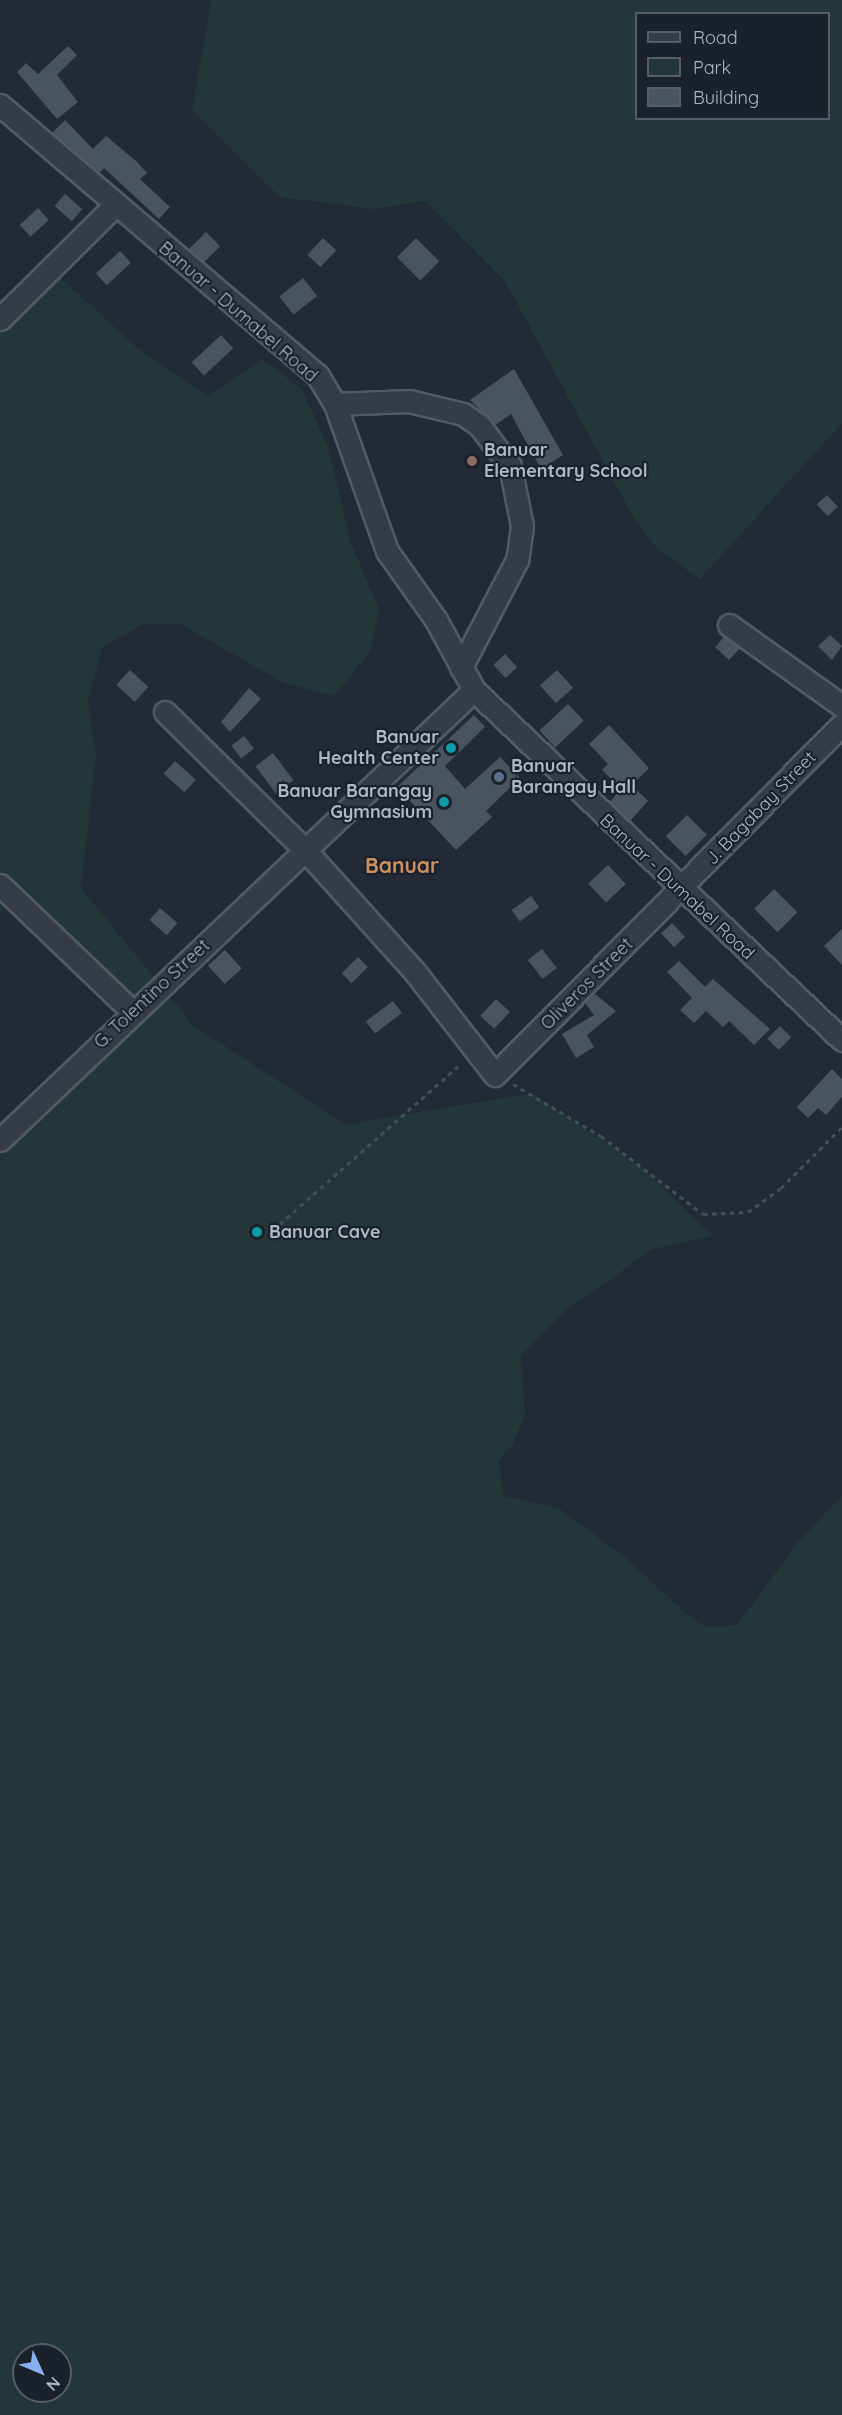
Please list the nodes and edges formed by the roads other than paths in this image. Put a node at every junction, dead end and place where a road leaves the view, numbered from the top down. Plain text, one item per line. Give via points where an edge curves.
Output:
1 (0, 105) edge
2 (114, 206) junction
3 (0, 319) edge
4 (335, 404) junction
5 (729, 625) dead end
6 (461, 667) junction
7 (474, 690) junction
8 (842, 706) edge
9 (165, 712) dead end
10 (842, 724) edge
11 (307, 852) junction
12 (0, 885) edge
13 (680, 892) junction
14 (131, 1011) junction
15 (842, 1040) edge
16 (0, 1140) edge

1 - 2 street, Banuar - Dumabel Road
2 - 3 street
2 - 4 street, Banuar - Dumabel Road via 297,357
4 - 6 street, Banuar - Dumabel Road via 387,551
4 - 6 street via 409,401 463,414 479,425 510,466 522,526 518,560
5 - 8 street
6 - 7 street, Banuar - Dumabel Road
7 - 11 street, G. Tolentino Street
7 - 13 street, Banuar - Dumabel Road
9 - 11 street
10 - 13 street, J. Bagabay Street
11 - 13 street, Oliveros Street via 415,972 495,1075
11 - 14 street, G. Tolentino Street
12 - 14 street
13 - 15 street, Banuar - Dumabel Road
14 - 16 street, G. Tolentino Street

